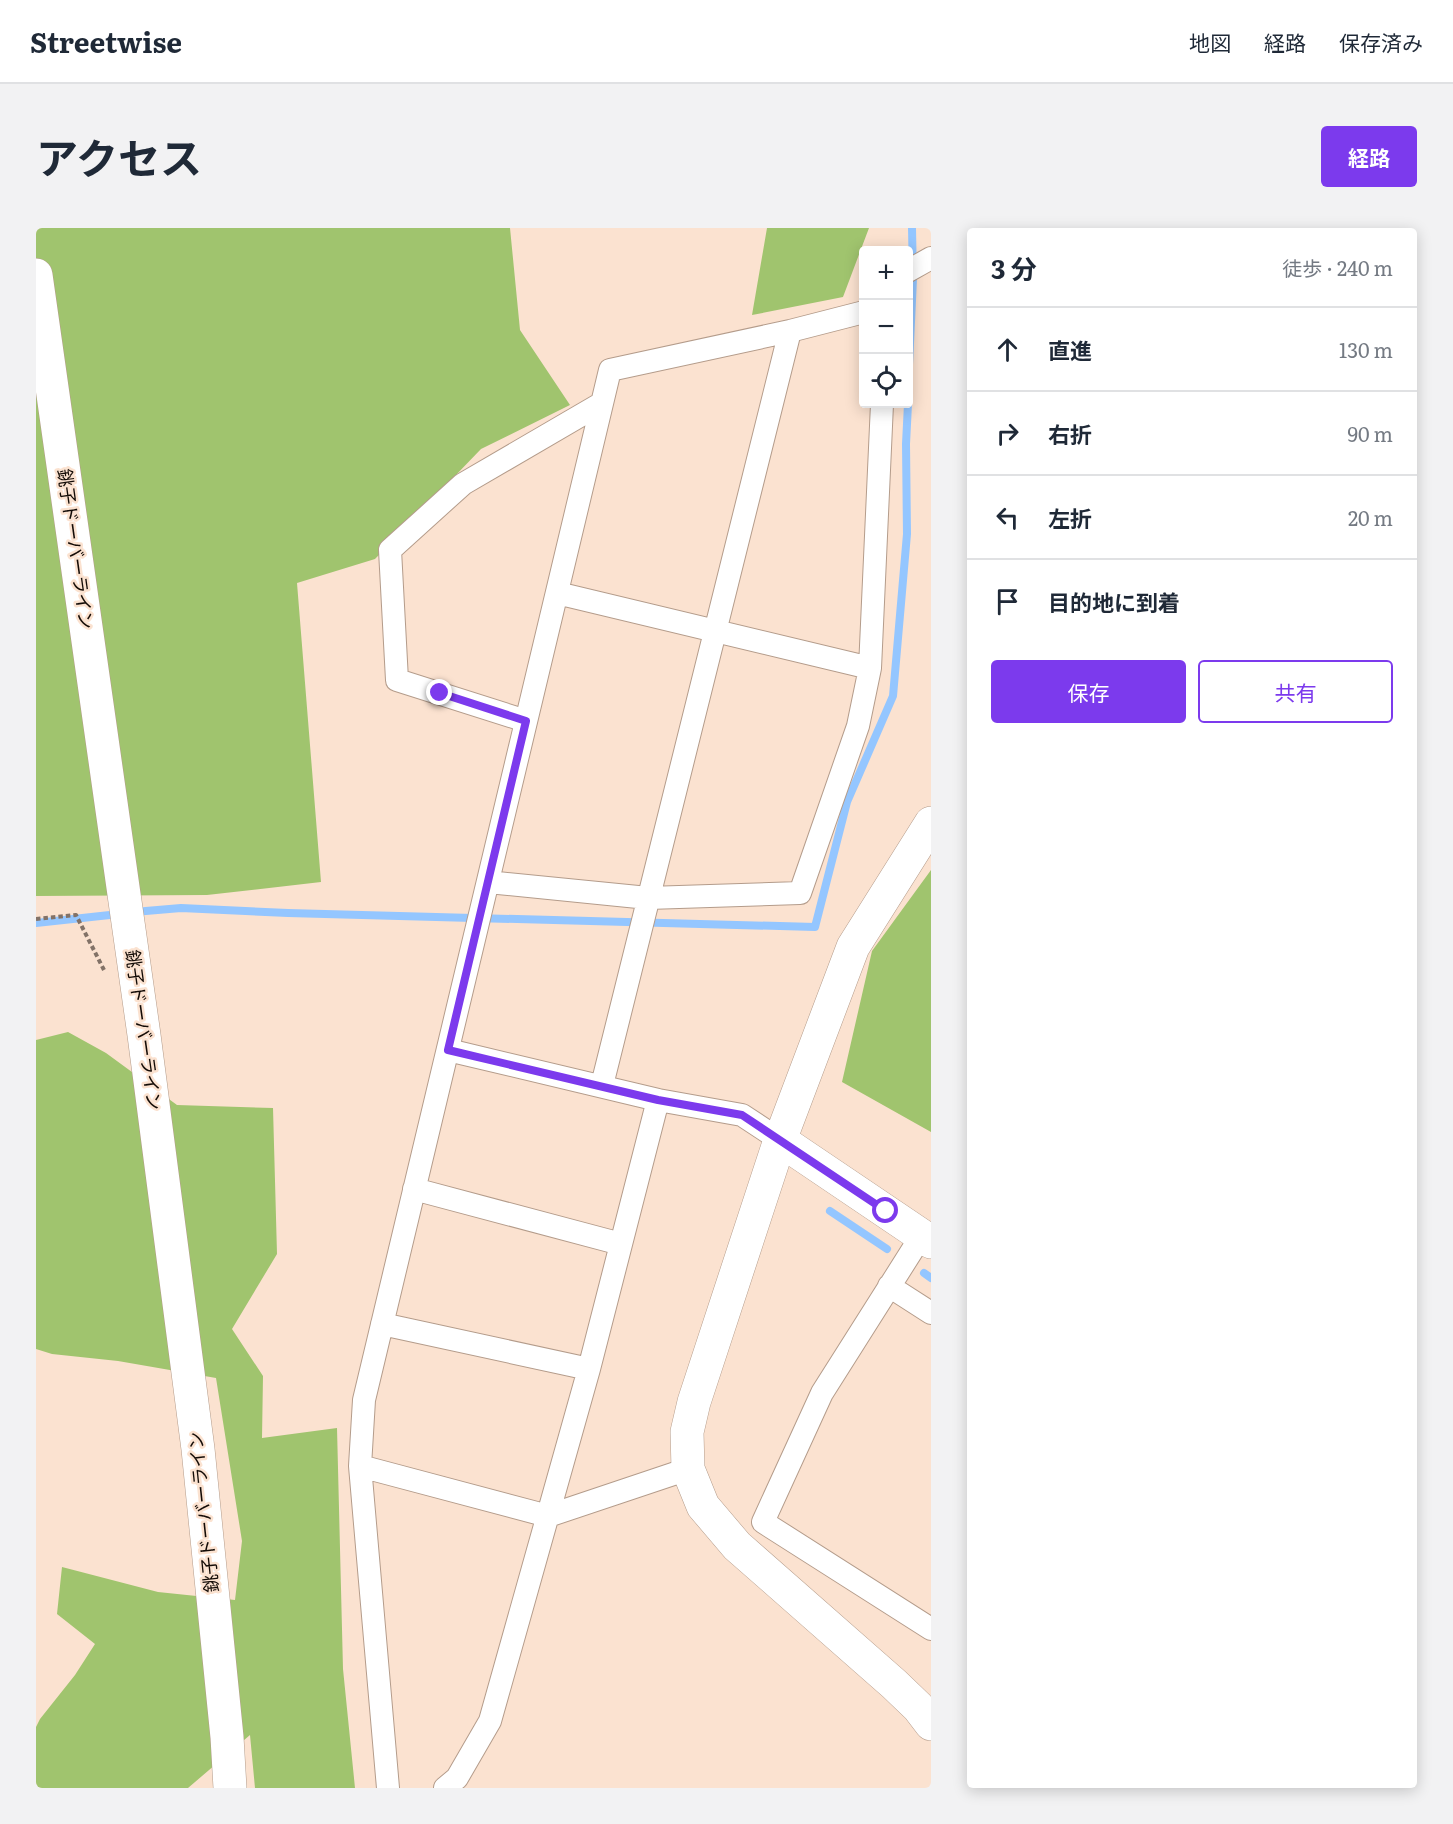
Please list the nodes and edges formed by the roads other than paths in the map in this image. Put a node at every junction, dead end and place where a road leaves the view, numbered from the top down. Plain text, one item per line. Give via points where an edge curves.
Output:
1 (931, 258) edge
2 (913, 269) edge
3 (36, 275) edge
4 (859, 313) edge
5 (790, 331) junction
6 (602, 403) junction
7 (882, 408) edge
8 (557, 593) junction
9 (715, 631) junction
10 (870, 668) junction
11 (526, 721) junction
12 (931, 823) edge
13 (488, 882) junction
14 (648, 898) junction
15 (448, 1050) junction
16 (602, 1085) junction
17 (658, 1100) junction
18 (780, 1140) junction
19 (414, 1189) junction
20 (926, 1239) edge
21 (621, 1244) junction
22 (889, 1286) junction
23 (931, 1313) edge
24 (382, 1324) junction
25 (589, 1369) junction
26 (360, 1466) junction
27 (688, 1469) junction
28 (548, 1516) junction
29 (931, 1629) edge
30 (931, 1724) edge
31 (230, 1788) edge
32 (388, 1788) edge
33 (445, 1788) edge

1 - 2 street
3 - 31 main road, 銚子ドーバーライン via 195,1426
4 - 5 street
5 - 6 street via 610,370
5 - 9 street
6 - 8 street
6 - 11 street via 463,484 390,550 397,680
7 - 10 street
8 - 9 street
8 - 11 street
9 - 10 street
9 - 14 street
10 - 14 street via 858,726 800,893
11 - 13 street
12 - 18 main road via 853,947
13 - 14 street
13 - 15 street
14 - 16 street
15 - 16 street
15 - 19 street
16 - 17 street
17 - 18 street via 742,1115
17 - 21 street
18 - 20 main road
18 - 27 main road via 694,1402 687,1432
19 - 21 street
19 - 24 street
20 - 22 street
21 - 25 street
22 - 23 street
22 - 29 street via 822,1393 763,1522
24 - 25 street
24 - 26 street via 364,1400
25 - 28 street
26 - 28 street
26 - 32 street
27 - 28 street
27 - 30 main road via 703,1506 737,1546 894,1684
28 - 33 street via 490,1721 457,1778

